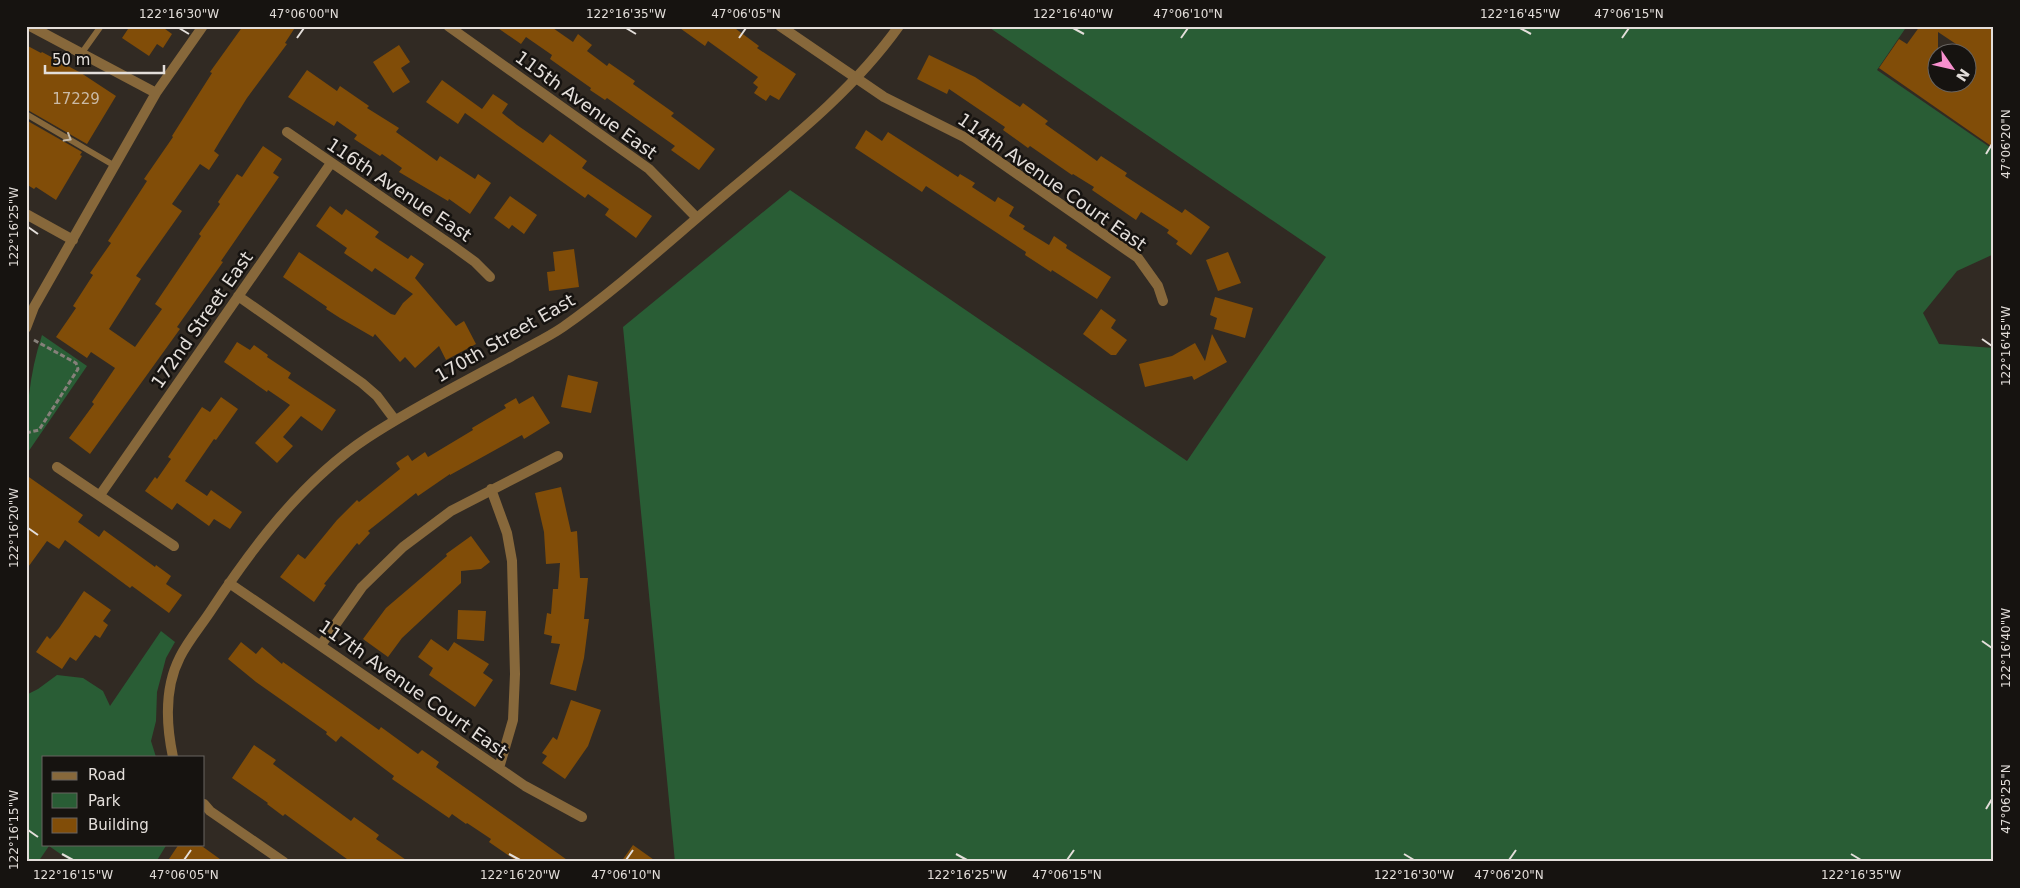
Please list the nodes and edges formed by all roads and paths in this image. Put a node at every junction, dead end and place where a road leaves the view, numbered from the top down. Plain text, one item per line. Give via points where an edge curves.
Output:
1 (30, 26) edge
2 (101, 26) edge
3 (203, 26) edge
4 (448, 26) edge
5 (780, 26) edge
6 (899, 26) edge
7 (81, 54) junction
8 (855, 79) junction
9 (156, 93) junction
10 (26, 114) edge
11 (287, 132) dead end
12 (330, 163) junction
13 (115, 166) junction
14 (26, 214) edge
15 (697, 218) junction
16 (73, 240) junction
17 (490, 277) dead end
18 (238, 296) junction
19 (1163, 301) dead end
20 (26, 328) edge
21 (26, 336) edge
22 (396, 420) junction
23 (26, 433) edge
24 (558, 456) dead end
25 (57, 467) dead end
26 (491, 489) junction
27 (100, 495) junction
28 (174, 546) dead end
29 (229, 583) junction
30 (321, 645) junction
31 (173, 756) edge
32 (499, 768) junction
33 (205, 805) edge
34 (582, 817) dead end
35 (284, 862) edge

1 - 7 street
2 - 7 lane
3 - 9 street
4 - 15 street, 115th Avenue East via 648,169
5 - 8 street, 114th Avenue Court East
6 - 8 street, 170th Street East
7 - 9 street
8 - 15 street, 170th Street East via 813,120
8 - 19 street, 114th Avenue Court East via 964,137 1138,258 1158,286
9 - 13 street
10 -> 13 lane
11 - 12 street, 116th Avenue East
12 - 17 street, 116th Avenue East via 453,246
12 - 18 street, 172nd Street East
13 - 16 street
14 - 16 street
15 - 22 street, 170th Street East via 619,286 560,329
16 - 20 street via 34,307
18 - 22 street via 362,384 377,396
18 - 27 street, 172nd Street East
21 - 23 path via 76,363 78,369 39,430
22 - 29 street, 170th Street East via 338,460 304,491
24 - 26 street
25 - 27 street
26 - 30 street via 451,511 379,569 362,587
26 - 32 street via 507,533 512,561 516,674 513,720
27 - 28 street
29 - 30 street, 117th Avenue Court East
29 - 31 street, 170th Street East via 176,668 167,712
30 - 32 street, 117th Avenue Court East
32 - 34 street, 117th Avenue Court East
33 - 35 street

